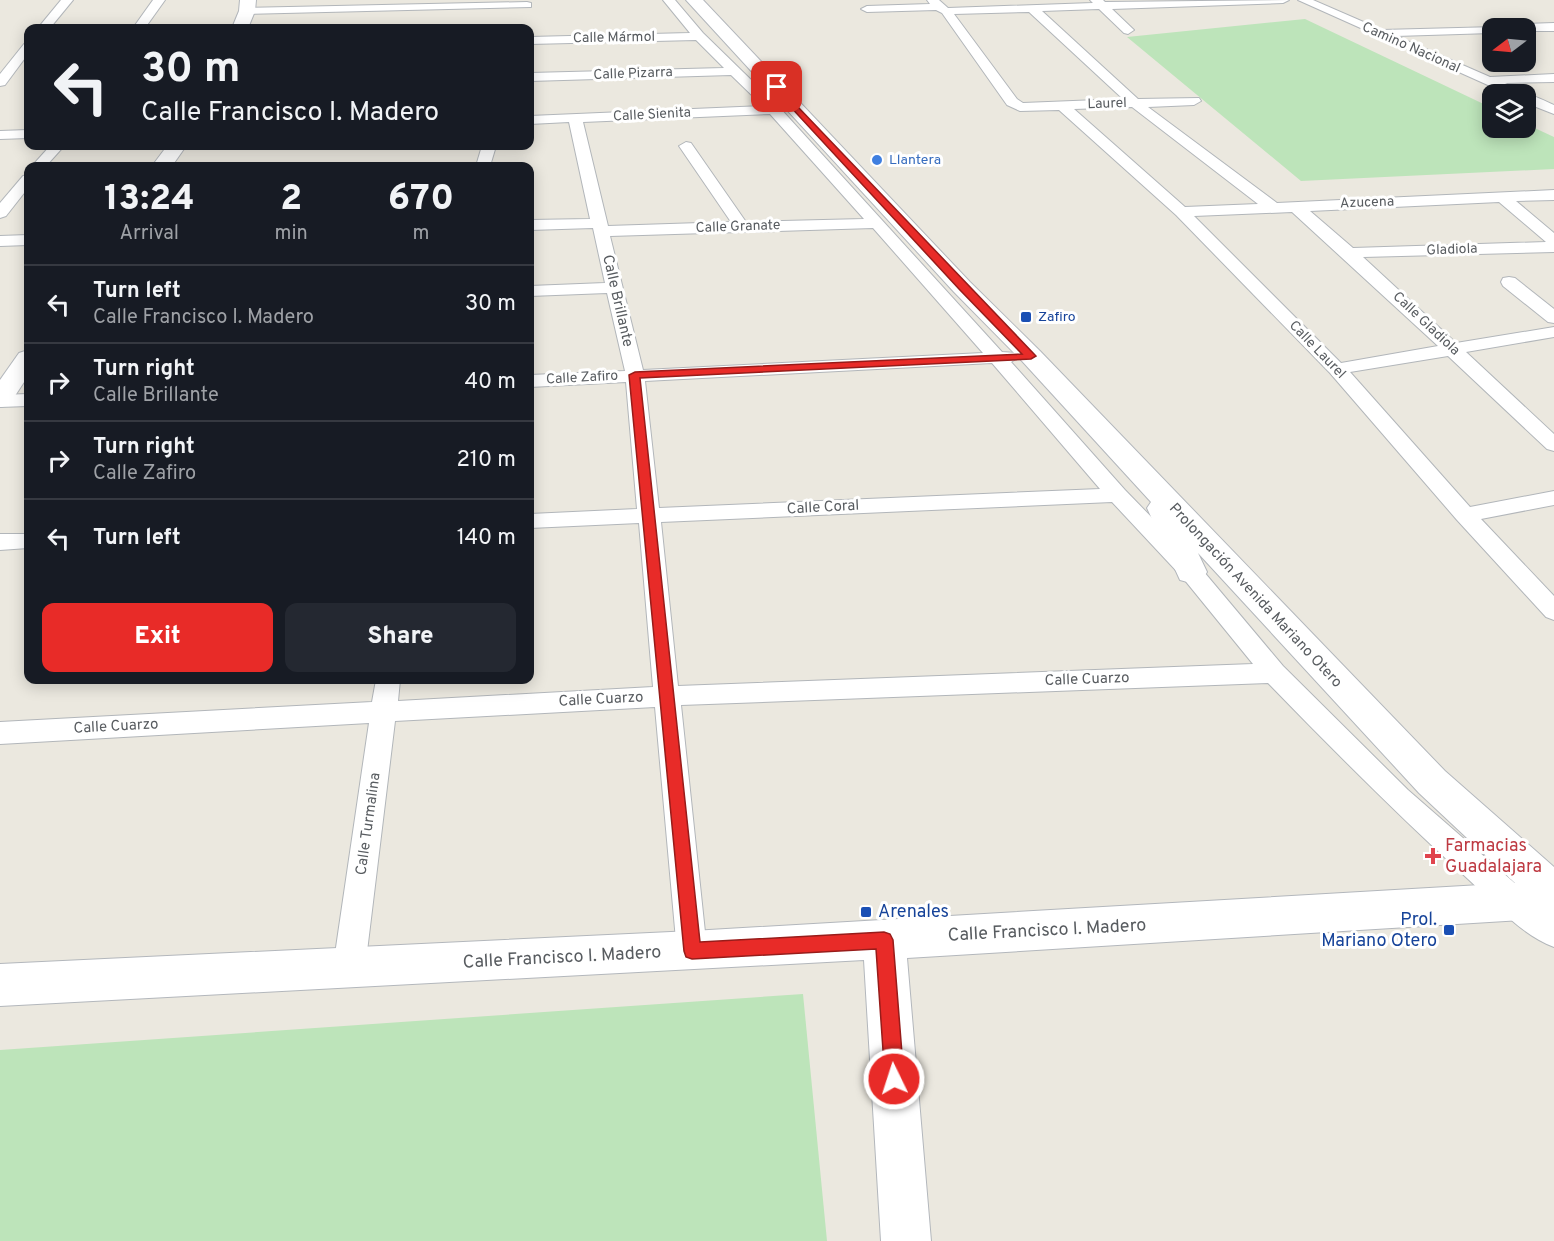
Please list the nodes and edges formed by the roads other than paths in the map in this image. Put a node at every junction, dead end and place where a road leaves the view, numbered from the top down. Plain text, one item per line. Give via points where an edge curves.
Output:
1 (67, 0) edge
2 (159, 0) edge
3 (669, 0) edge
4 (694, 0) edge
5 (1283, 0) edge
6 (1304, 0) edge
7 (528, 3) edge
8 (1099, 3) edge
9 (247, 5) edge
10 (939, 6) edge
11 (1032, 8) junction
12 (867, 9) dead end
13 (523, 21) dead end
14 (47, 24) edge
15 (142, 24) edge
16 (241, 24) edge
17 (1554, 27) edge
18 (1536, 28) edge
19 (1128, 30) dead end
20 (1482, 30) edge
21 (1378, 33) junction
22 (699, 36) junction
23 (534, 40) edge
24 (24, 49) edge
25 (9, 51) dead end
26 (24, 54) edge
27 (729, 56) junction
28 (534, 77) edge
29 (1554, 78) edge
30 (1485, 81) junction
31 (0, 82) edge
32 (1493, 84) edge
33 (1194, 101) dead end
34 (1536, 102) edge
35 (1135, 103) junction
36 (1063, 106) junction
37 (774, 110) junction
38 (1554, 110) edge
39 (575, 119) junction
40 (534, 120) edge
41 (24, 134) edge
42 (0, 135) edge
43 (686, 146) dead end
44 (53, 150) edge
45 (43, 162) edge
46 (24, 184) edge
47 (1554, 195) edge
48 (1502, 197) junction
49 (1295, 206) junction
50 (1272, 207) junction
51 (1181, 212) junction
52 (0, 213) edge
53 (875, 223) junction
54 (534, 225) edge
55 (600, 227) junction
56 (742, 227) junction
57 (24, 240) edge
58 (0, 241) edge
59 (1554, 241) edge
60 (1554, 247) edge
61 (1349, 253) junction
62 (1509, 282) dead end
63 (615, 288) junction
64 (534, 291) edge
65 (1554, 318) edge
66 (1554, 332) edge
67 (1452, 348) junction
68 (1031, 356) junction
69 (998, 358) junction
70 (24, 364) edge
71 (1336, 369) junction
72 (635, 375) junction
73 (534, 381) edge
74 (0, 400) edge
75 (24, 400) edge
76 (1080, 409) junction
77 (1048, 415) junction
78 (1554, 445) edge
79 (1155, 490) junction
80 (1117, 495) junction
81 (1554, 498) edge
82 (1465, 515) junction
83 (649, 516) junction
84 (534, 521) edge
85 (24, 541) edge
86 (0, 542) edge
87 (1191, 572) junction
88 (1554, 611) edge
89 (1274, 673) junction
90 (388, 684) edge
91 (667, 696) junction
92 (384, 712) junction
93 (0, 733) edge
94 (1432, 782) junction
95 (1398, 798) junction
96 (1541, 898) edge
97 (1554, 933) edge
98 (884, 940) junction
99 (692, 951) junction
100 (349, 968) junction
101 (0, 985) edge
102 (906, 1241) edge

1 - 14 street
2 - 15 street
3 - 22 street
4 - 27 main road, Prolongación Avenida Mariano Otero
5 - 8 street
6 - 21 street, Camino Nacional
7 - 9 street
7 - 13 street
8 - 11 street
8 - 19 street
9 - 16 main road
10 - 11 street
10 - 12 street
10 - 36 street, Laurel via 1012,102 1020,107
11 - 35 street
17 - 18 street
20 - 21 street
21 - 30 street, Camino Nacional
22 - 23 street, Calle Mármol
22 - 27 street
24 - 25 street
26 - 31 street
27 - 28 street, Calle Pizarra
27 - 37 street
27 - 68 main road, Prolongación Avenida Mariano Otero
29 - 30 street
30 - 32 street, Camino Nacional
33 - 35 street, Laurel
34 - 38 street
35 - 36 street, Laurel
35 - 50 street
36 - 51 street, Calle Laurel
37 - 39 street, Calle Sienita
37 - 53 street
39 - 40 street, Calle Sienita
39 - 55 street, Calle Brillante
41 - 42 street
43 - 56 street
44 - 45 street
46 - 52 street
47 - 48 street, Azucena
48 - 49 street, Azucena
48 - 59 street
49 - 50 street, Azucena
49 - 61 street, Calle Gladiola
50 - 51 street, Azucena
51 - 71 street, Calle Laurel
53 - 56 street, Calle Granate
53 - 69 street
54 - 55 street, Calle Granate
55 - 56 street, Calle Granate
55 - 63 street, Calle Brillante
57 - 58 street
60 - 61 street, Gladiola
61 - 67 street, Calle Gladiola
62 - 65 street
63 - 64 street
63 - 72 street, Calle Brillante
66 - 67 street
67 - 71 street
67 - 78 street, Calle Gladiola
68 - 69 street, Calle Zafiro
68 - 76 main road, Prolongación Avenida Mariano Otero
69 - 72 street, Calle Zafiro
69 - 77 street
70 - 74 main road
71 - 82 street, Calle Laurel
72 - 73 street, Calle Zafiro
72 - 83 street, Calle Brillante
74 - 75 street
76 - 77 street
76 - 79 main road, Prolongación Avenida Mariano Otero
77 - 80 street
79 - 87 main road
79 - 94 main road, Prolongación Avenida Mariano Otero
80 - 83 street, Calle Coral
80 - 87 street, Prolongación Avenida Mariano Otero
81 - 82 street
82 - 88 street, Calle Laurel
83 - 84 street, Calle Coral
83 - 91 street, Calle Brillante
85 - 86 street
87 - 89 street, Prolongación Avenida Mariano Otero
89 - 91 street, Calle Cuarzo
89 - 95 street, Prolongación Avenida Mariano Otero
90 - 92 street, Calle Turmalina
91 - 92 street, Calle Cuarzo
91 - 99 street, Calle Brillante
92 - 93 street, Calle Cuarzo
92 - 100 street, Calle Turmalina
94 - 95 street
94 - 96 main road, Prolongación Avenida Mariano Otero
95 - 96 street, Prolongación Avenida Mariano Otero
96 - 97 street
96 - 98 main road, Calle Francisco I. Madero
98 - 99 main road, Calle Francisco I. Madero
98 - 102 main road
99 - 100 main road, Calle Francisco I. Madero
100 - 101 main road, Calle Francisco I. Madero

